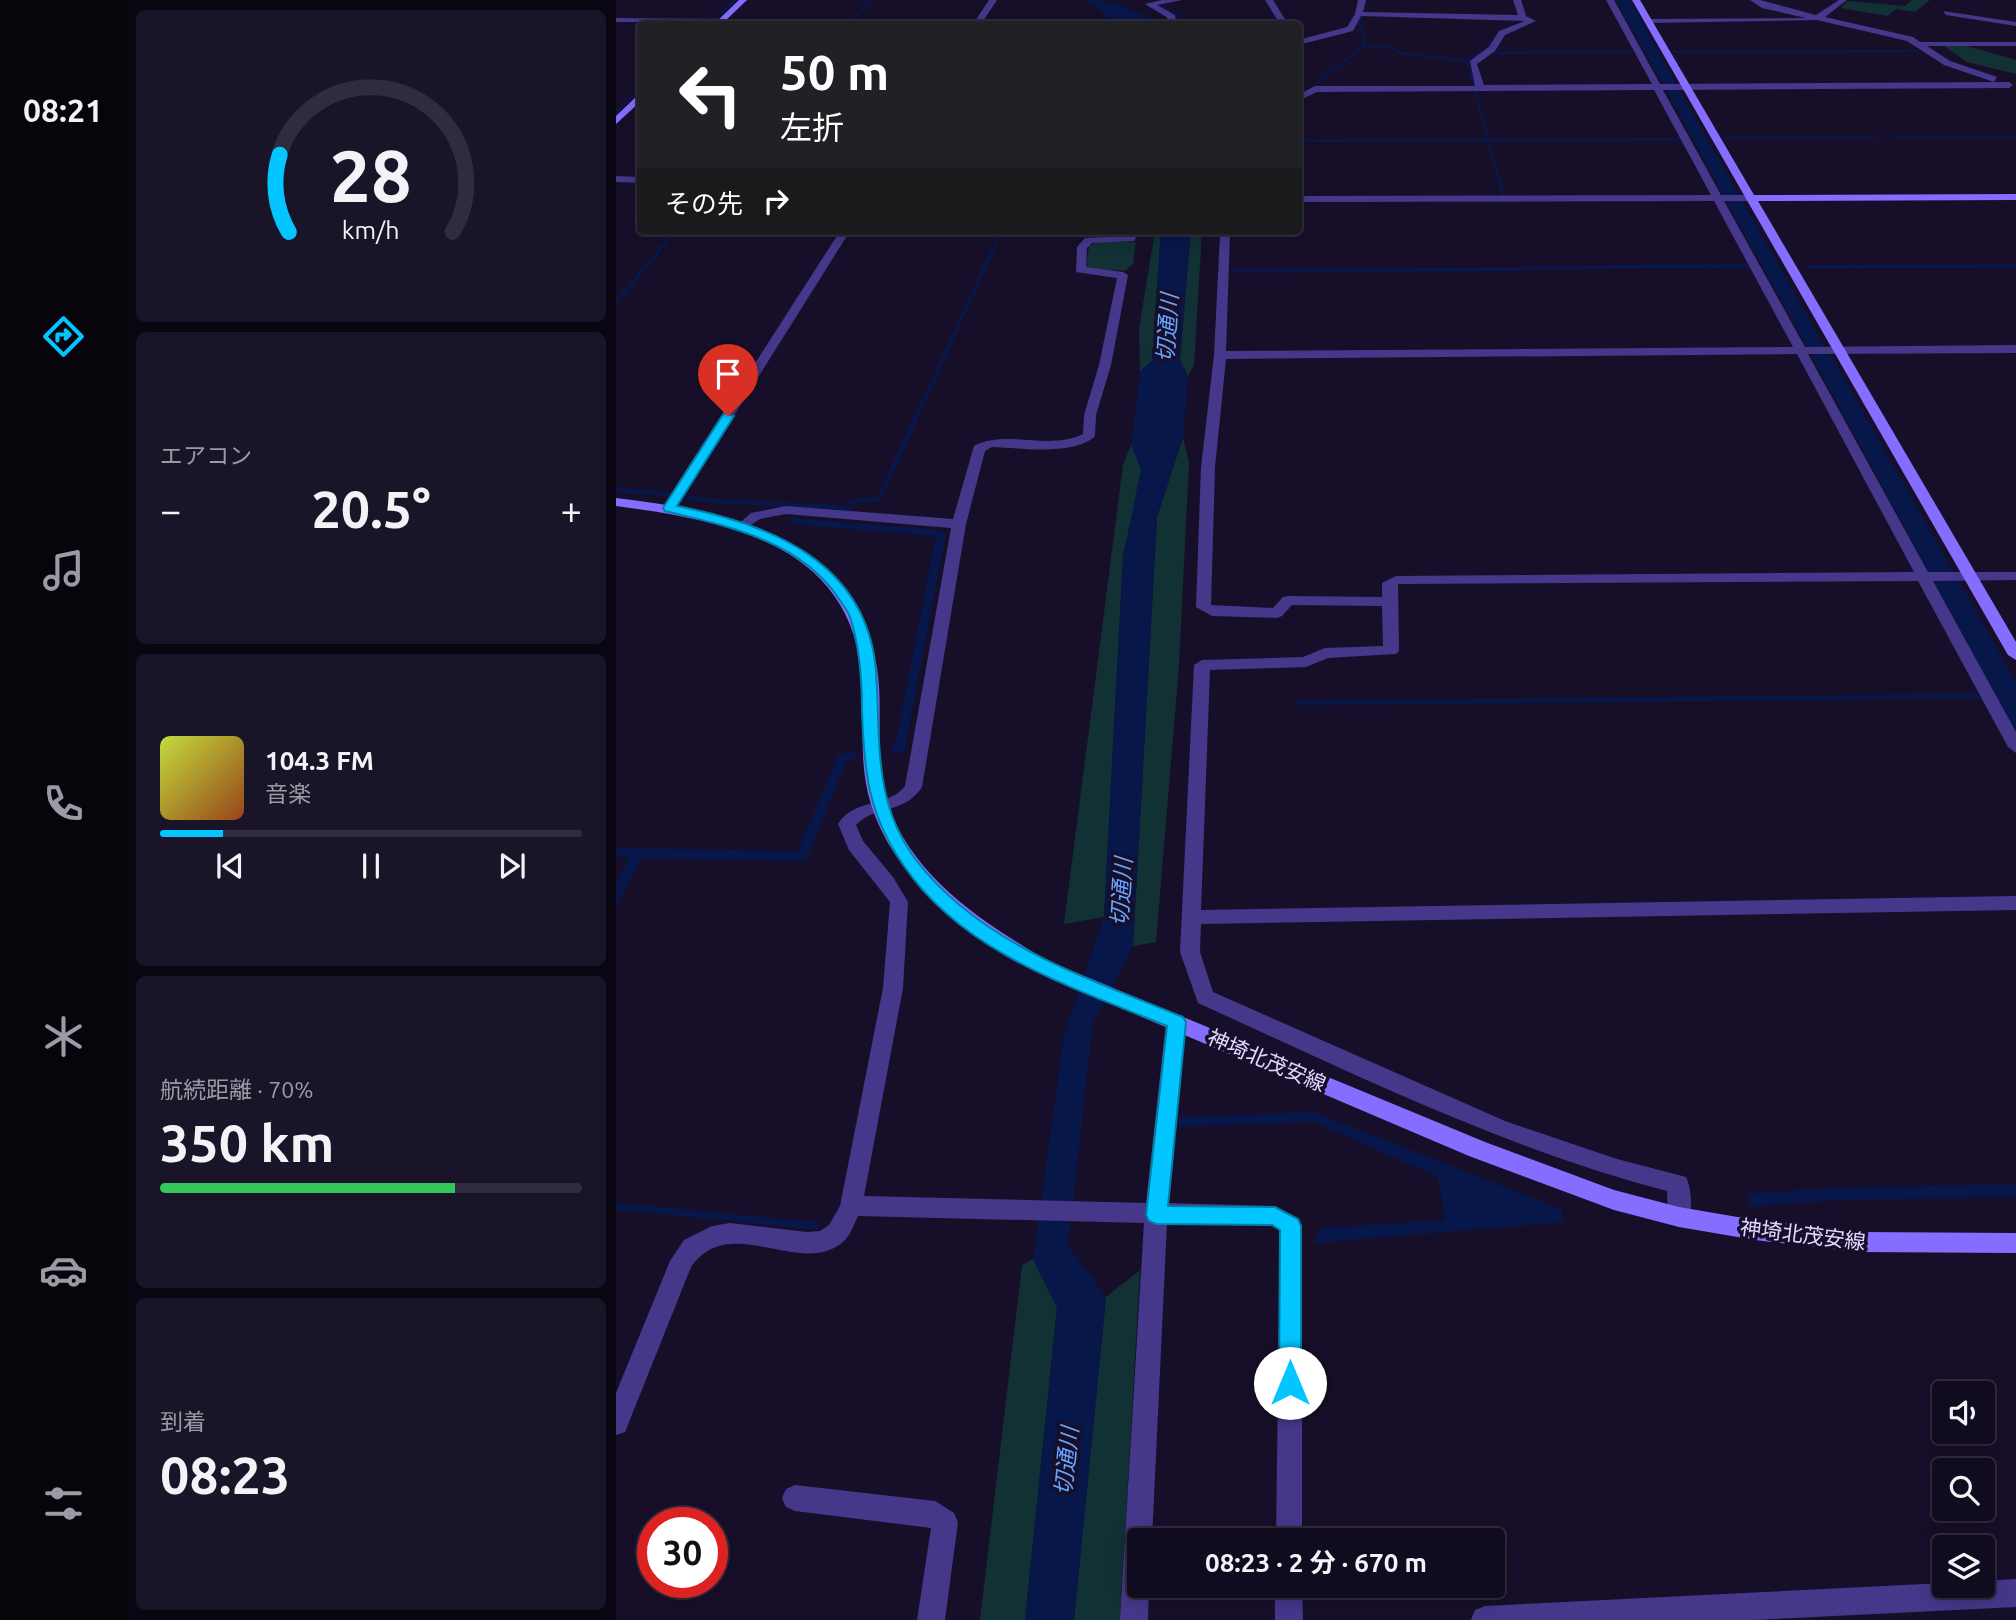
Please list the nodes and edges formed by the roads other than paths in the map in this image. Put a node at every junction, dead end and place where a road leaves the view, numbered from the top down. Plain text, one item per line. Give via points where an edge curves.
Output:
1 (743, 0) edge
2 (993, 0) edge
3 (1178, 0) edge
4 (1269, 0) edge
5 (1362, 0) edge
6 (1517, 0) edge
7 (1610, 0) edge
8 (1636, 0) edge
9 (1754, 0) edge
10 (1843, 0) edge
11 (1946, 13) dead end
12 (1359, 14) junction
13 (1523, 17) junction
14 (1818, 18) junction
15 (616, 20) edge
16 (651, 21) edge
17 (722, 21) edge
18 (979, 21) edge
19 (1173, 21) edge
20 (1282, 21) edge
21 (1648, 21) junction
22 (2016, 24) edge
23 (1302, 41) edge
24 (1920, 44) junction
25 (2016, 44) edge
26 (2012, 83) edge
27 (1672, 87) junction
28 (1480, 88) junction
29 (1302, 95) edge
30 (637, 101) edge
31 (616, 121) edge
32 (616, 179) edge
33 (637, 180) edge
34 (2016, 197) edge
35 (1728, 198) junction
36 (1752, 198) junction
37 (1302, 199) edge
38 (842, 235) edge
39 (1122, 235) edge
40 (1225, 235) edge
41 (2016, 349) edge
42 (1812, 350) junction
43 (1839, 350) junction
44 (1220, 355) junction
45 (616, 502) edge
46 (669, 508) junction
47 (960, 524) junction
48 (743, 526) junction
49 (1926, 576) junction
50 (1965, 576) junction
51 (2016, 576) edge
52 (1390, 602) junction
53 (2016, 655) edge
54 (2016, 747) edge
55 (880, 806) junction
56 (2016, 903) edge
57 (1192, 917) junction
58 (1176, 1022) junction
59 (851, 1206) junction
60 (1156, 1215) junction
61 (1679, 1217) junction
62 (2016, 1243) edge
63 (616, 1423) edge
64 (795, 1498) dead end
65 (1289, 1528) edge
66 (2016, 1593) edge
67 (1289, 1598) edge
68 (931, 1620) edge
69 (1134, 1620) edge
70 (1289, 1620) edge
71 (1485, 1620) edge

1 - 17 street
2 - 18 street
3 - 19 street via 1149,4
4 - 20 street
5 - 12 street
6 - 13 street
7 - 27 street
8 - 21 street
9 - 14 street
10 - 14 street
11 - 22 street via 1965,11
12 - 13 street
12 - 23 street via 1350,29
13 - 28 street via 1532,21 1502,33 1492,49 1473,62
14 - 21 street
14 - 24 street
15 - 16 street
21 - 27 street
24 - 25 street
24 - 26 street via 1947,63
26 - 27 street
27 - 28 street
27 - 35 street
27 - 36 street
28 - 29 street via 1315,89
30 - 31 street
32 - 33 street
34 - 36 street
35 - 36 street
35 - 37 street
35 - 42 street
36 - 43 street
38 - 46 street
39 - 47 street via 1089,240 1082,247 1080,270 1123,275 1089,436 1067,444 984,445 969,480
40 - 44 street
41 - 43 street
42 - 43 street
42 - 44 street
42 - 49 street
43 - 50 street
44 - 52 street via 1208,467 1203,607 1277,612 1289,600
45 - 46 street, 神埼北茂安線
46 - 48 street, 神埼北茂安線
47 - 48 street via 786,510 756,516
47 - 55 street via 913,787 901,800
48 - 55 street, 神埼北茂安線 via 812,561 838,586 857,615 869,668 873,771
49 - 50 street
49 - 52 street via 1396,580 1389,583
49 - 54 street
50 - 51 street
50 - 53 street
52 - 57 street via 1391,651 1325,653 1306,662 1202,665
55 - 58 street, 神埼北茂安線 via 910,864 944,901 993,940 1041,966
55 - 59 street via 853,816 847,824 859,849 899,902 893,988
56 - 57 street
57 - 61 street via 1190,952 1205,997 1519,1136 1622,1171 1678,1184
58 - 60 street
58 - 61 street, 神埼北茂安線 via 1477,1149 1614,1200
59 - 60 street
59 - 63 street via 835,1234 816,1242 729,1233 696,1244 682,1261
60 - 65 street via 1275,1216 1291,1226
60 - 69 street
61 - 62 street, 神埼北茂安線 via 1859,1242
64 - 68 street via 935,1514 945,1522
66 - 71 street
67 - 70 street

